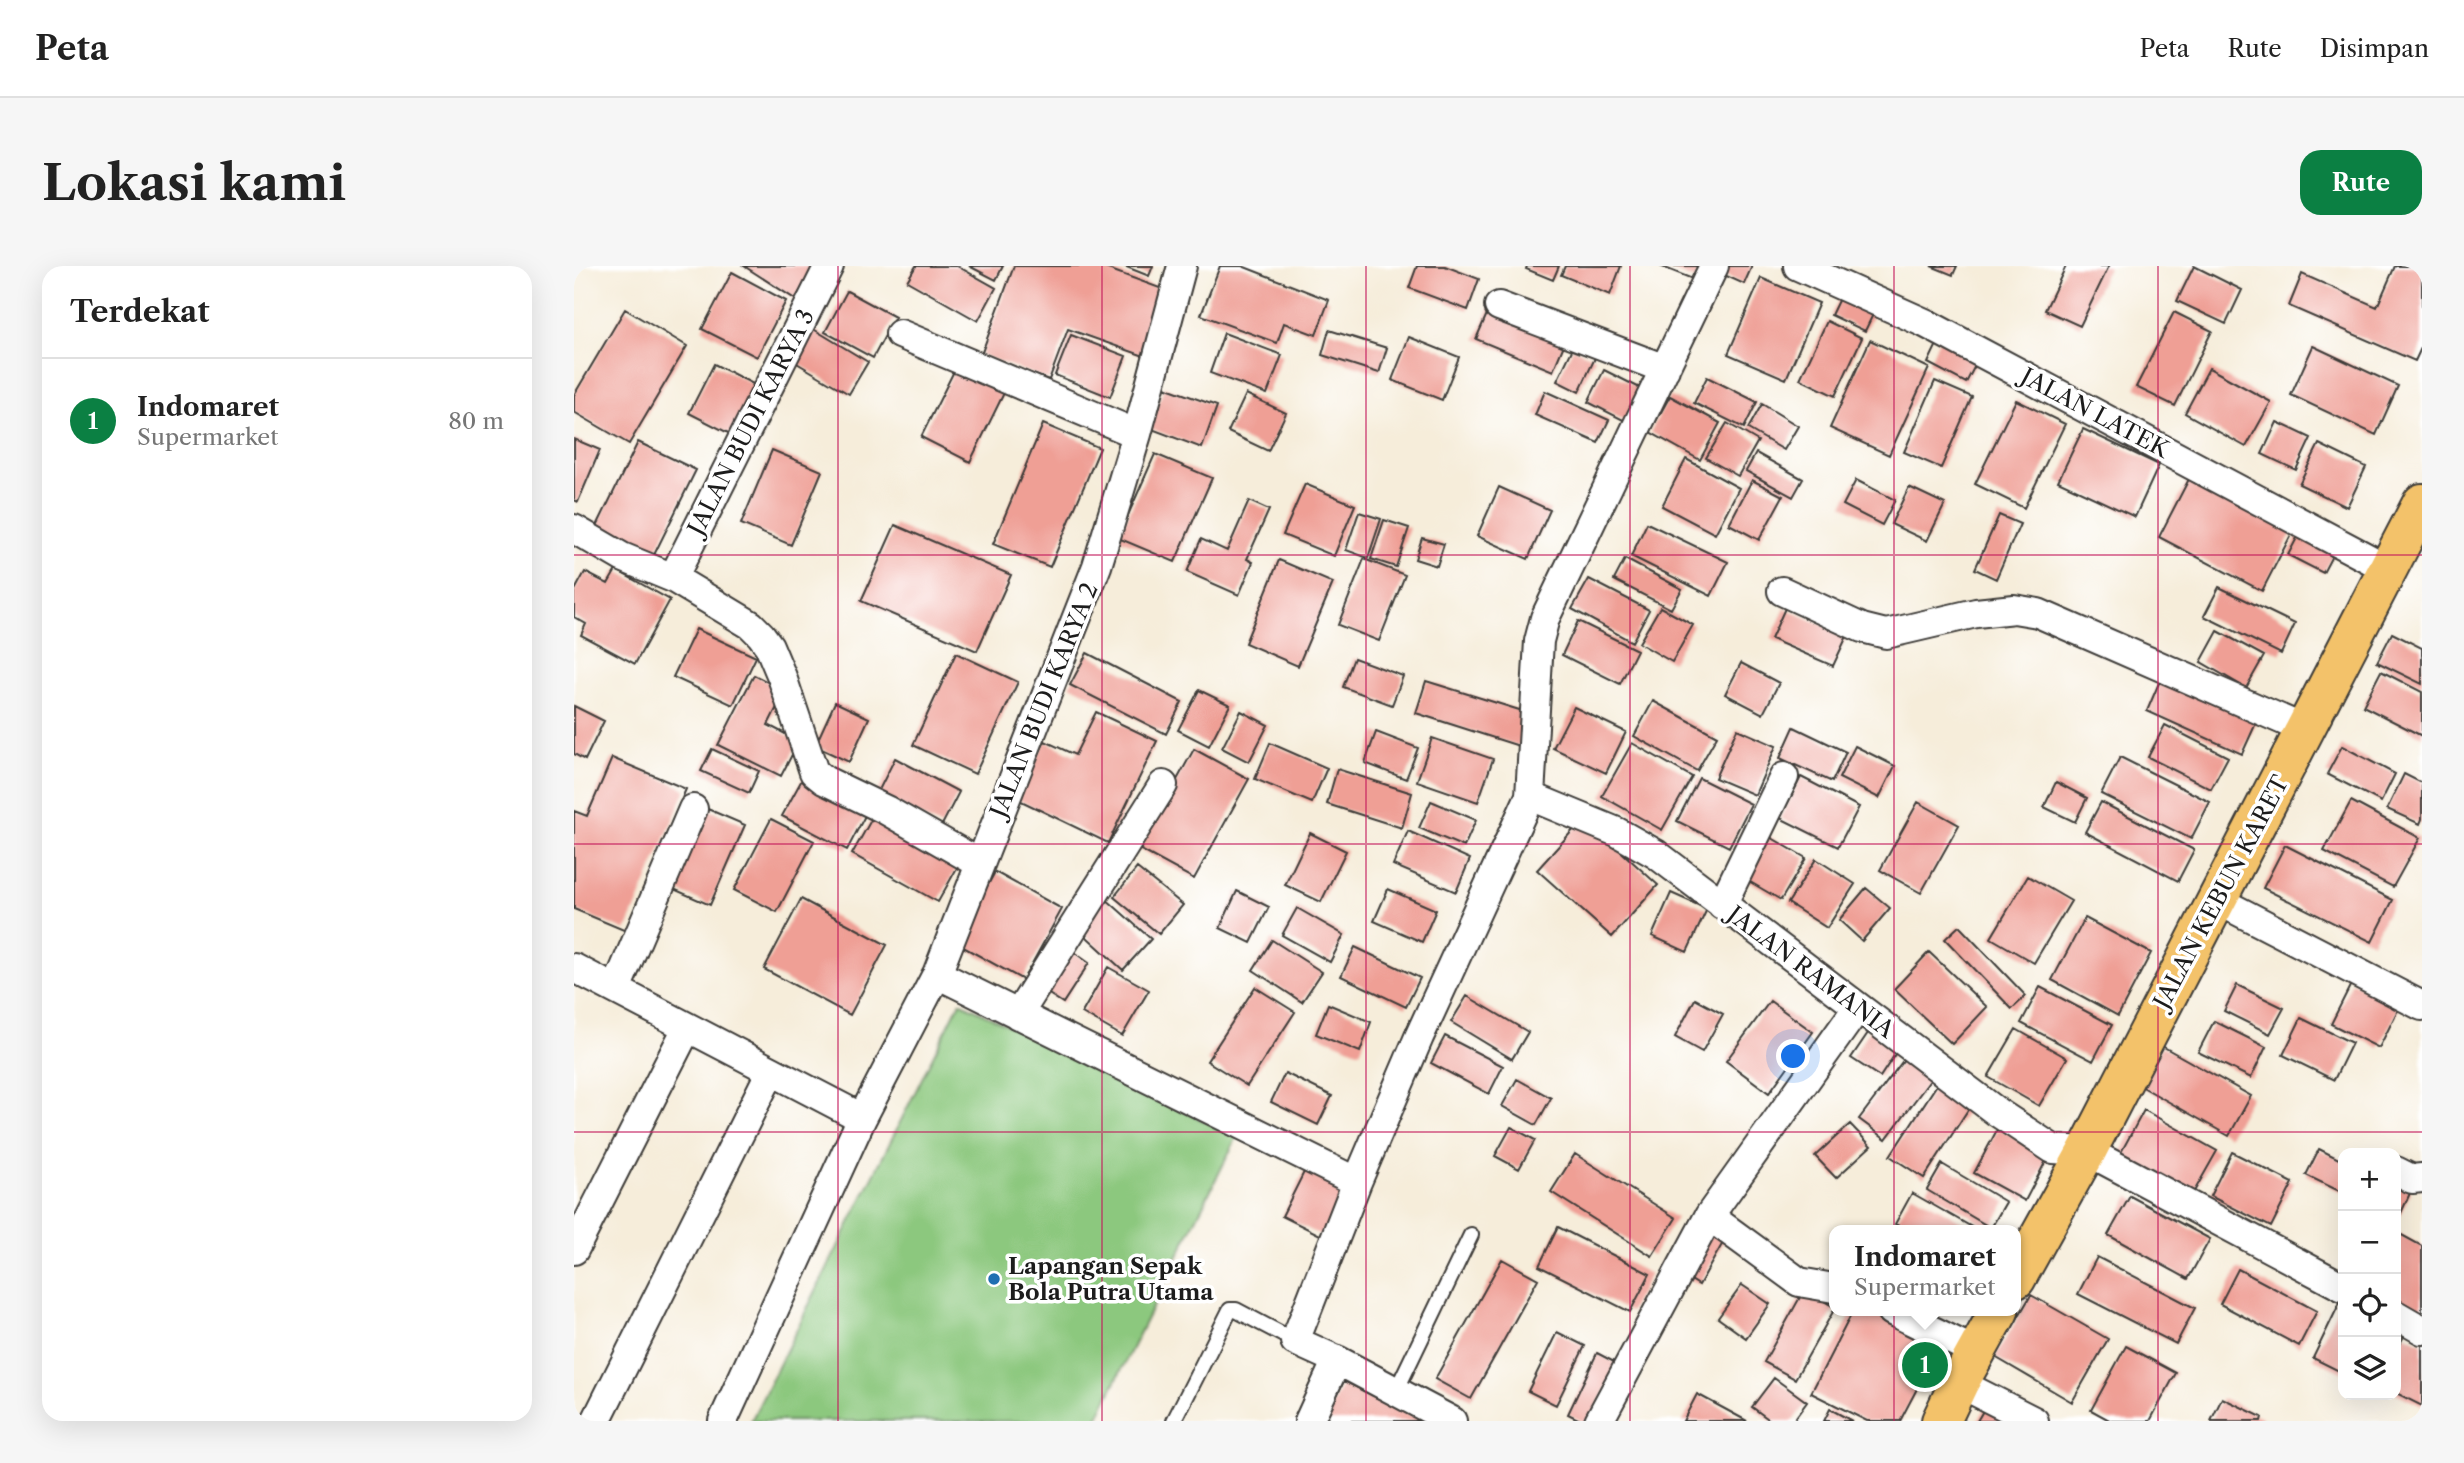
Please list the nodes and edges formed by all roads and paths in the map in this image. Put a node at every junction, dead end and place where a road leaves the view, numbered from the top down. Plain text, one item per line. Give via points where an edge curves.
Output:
1 (829, 266) edge
2 (1182, 266) edge
3 (1714, 266) edge
4 (1798, 266) edge
5 (1499, 306) dead end
6 (900, 334) dead end
7 (1665, 369) junction
8 (1137, 434) junction
9 (2422, 503) edge
10 (576, 533) edge
11 (2388, 569) junction
12 (673, 578) junction
13 (1782, 591) dead end
14 (2306, 730) junction
15 (1784, 777) dead end
16 (1163, 785) dead end
17 (1530, 796) junction
18 (693, 809) dead end
19 (979, 863) junction
20 (2217, 900) junction
21 (1722, 905) junction
22 (574, 968) edge
23 (937, 974) junction
24 (616, 989) junction
25 (2422, 1006) edge
26 (1858, 1007) junction
27 (1018, 1015) junction
28 (687, 1027) junction
29 (771, 1071) junction
30 (862, 1118) junction
31 (2087, 1150) junction
32 (2401, 1174) edge
33 (2422, 1178) edge
34 (1357, 1182) junction
35 (1709, 1216) junction
36 (1471, 1235) dead end
37 (574, 1250) edge
38 (2021, 1270) edge
39 (2338, 1284) edge
40 (1829, 1287) edge
41 (1899, 1316) edge
42 (1996, 1316) edge
43 (2401, 1318) edge
44 (2422, 1329) edge
45 (1295, 1341) junction
46 (1337, 1360) junction
47 (1967, 1368) junction
48 (1396, 1391) junction
49 (596, 1421) edge
50 (723, 1421) edge
51 (1174, 1421) edge
52 (1309, 1421) edge
53 (1452, 1421) edge
54 (1599, 1421) edge
55 (1941, 1421) edge
56 (2034, 1421) edge

1 - 12 street, JALAN BUDI KARYA 3
2 - 8 street, JALAN BUDI KARYA 2
3 - 7 street
4 - 11 street, JALAN LATEK via 1926,323
5 - 7 street
6 - 8 street
7 - 17 street via 1545,618 1539,641
8 - 19 street, JALAN BUDI KARYA 2 via 1097,566
9 - 11 main road, JALAN KEBUN KARET
10 - 12 street
11 - 14 main road, JALAN KEBUN KARET
12 - 19 street via 751,625 769,646 814,772
13 - 14 street via 1886,634 1976,613 2014,610 2038,614
14 - 20 main road, JALAN KEBUN KARET
15 - 21 street
16 - 27 street
17 - 21 street, JALAN RAMANIA via 1638,842
17 - 34 street
18 - 24 street
19 - 23 street, JALAN BUDI KARYA 2
20 - 25 street
20 - 31 main road, JALAN KEBUN KARET
21 - 26 street, JALAN RAMANIA
22 - 24 street
23 - 27 street
23 - 30 street, JALAN BUDI KARYA 2
24 - 28 street
26 - 31 street, JALAN RAMANIA via 2025,1132 2053,1149
26 - 35 street
27 - 34 street
28 - 29 street
28 - 37 street
29 - 30 street
29 - 49 street
30 - 50 street, JALAN BUDI KARYA 2
31 - 38 main road, JALAN KEBUN KARET
31 - 39 street
32 - 33 street
34 - 45 street
35 - 40 street via 1799,1282
35 - 54 street
36 - 48 lane
41 - 47 street
42 - 47 main road
43 - 44 street
45 - 46 street
45 - 51 lane via 1230,1310
46 - 48 street
46 - 52 street
47 - 55 main road
47 - 56 street
48 - 53 street

